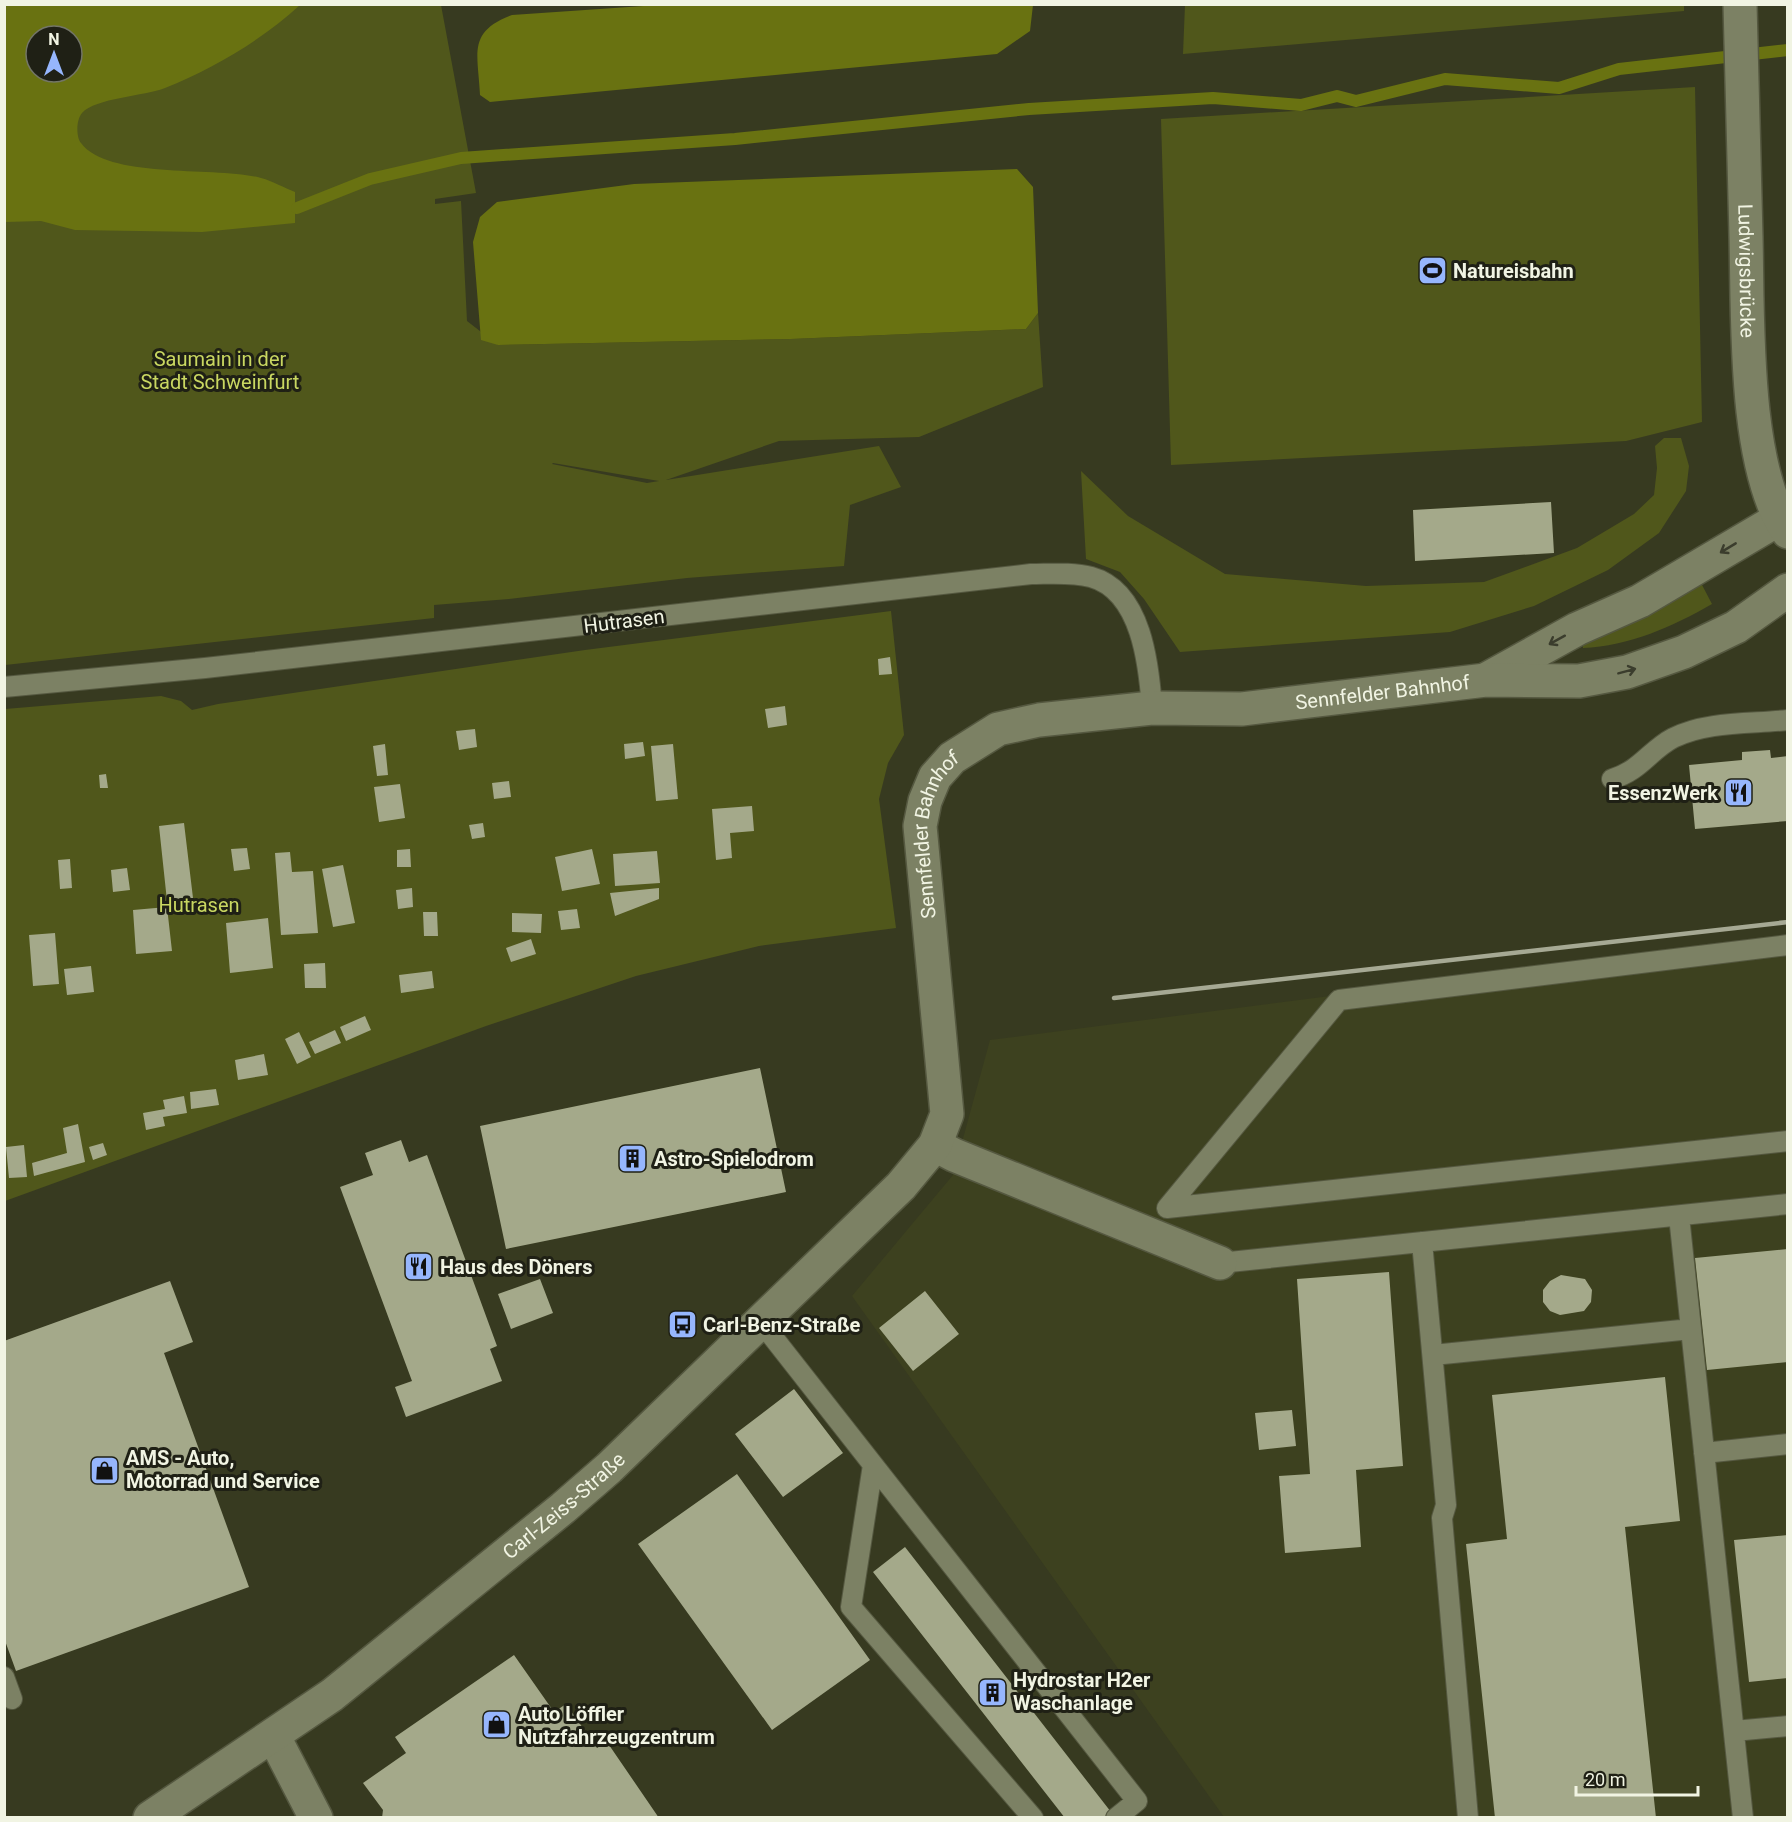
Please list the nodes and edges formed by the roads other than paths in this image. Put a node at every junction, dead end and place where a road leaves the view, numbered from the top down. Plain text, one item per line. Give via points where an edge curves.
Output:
1 (1740, 4) edge
2 (1783, 525) edge
3 (1788, 590) edge
4 (1486, 680) junction
5 (4, 687) edge
6 (1152, 708) junction
7 (1788, 720) edge
8 (1612, 779) dead end
9 (1788, 945) edge
10 (1788, 1140) edge
11 (935, 1145) junction
12 (1788, 1204) edge
13 (1167, 1208) junction
14 (1679, 1216) junction
15 (1133, 1227) junction
16 (1422, 1242) junction
17 (1220, 1263) joint
18 (761, 1322) junction
19 (1691, 1329) junction
20 (1433, 1355) junction
21 (1788, 1444) edge
22 (1704, 1453) junction
23 (873, 1465) junction
24 (4, 1677) edge
25 (12, 1699) dead end
26 (1788, 1726) edge
27 (1734, 1731) junction
28 (274, 1737) junction
29 (150, 1818) edge
30 (315, 1818) edge
31 (1033, 1818) edge
32 (1116, 1818) edge
33 (1468, 1818) edge
34 (1743, 1818) edge

1 - 2 street, Ludwigsbrücke via 1749,361 1758,448
2 -> 4 street, Sennfelder Bahnhof via 1640,602 1577,629
4 -> 3 street, Sennfelder Bahnhof via 1579,681 1627,672 1684,652 1736,627
4 - 6 street, Sennfelder Bahnhof via 1242,709
5 - 6 lane, Hutrasen via 359,651 1031,574 1071,574 1092,577 1110,588 1135,619 1145,643
6 - 11 street, Sennfelder Bahnhof via 1039,720 998,729 952,758 935,777 920,826 946,1088 947,1114
7 - 8 lane via 1692,730 1671,739 1628,774
9 - 13 lane via 1339,1000
10 - 13 lane
11 - 15 street
11 - 18 street, Carl-Zeiss-Straße via 901,1186
12 - 14 lane
13 - 15 lane
14 - 16 lane
14 - 19 lane
15 - 17 street
16 - 17 lane
16 - 20 lane
18 - 23 lane
18 - 28 street, Carl-Zeiss-Straße via 563,1508 332,1695
19 - 20 lane
19 - 22 lane
20 - 33 lane via 1446,1505 1442,1518
21 - 22 lane
22 - 27 lane
23 - 31 lane via 851,1607
23 - 32 lane via 1137,1801
24 - 25 lane
26 - 27 lane
27 - 34 lane
28 - 29 street, Carl-Zeiss-Straße
28 - 30 street

